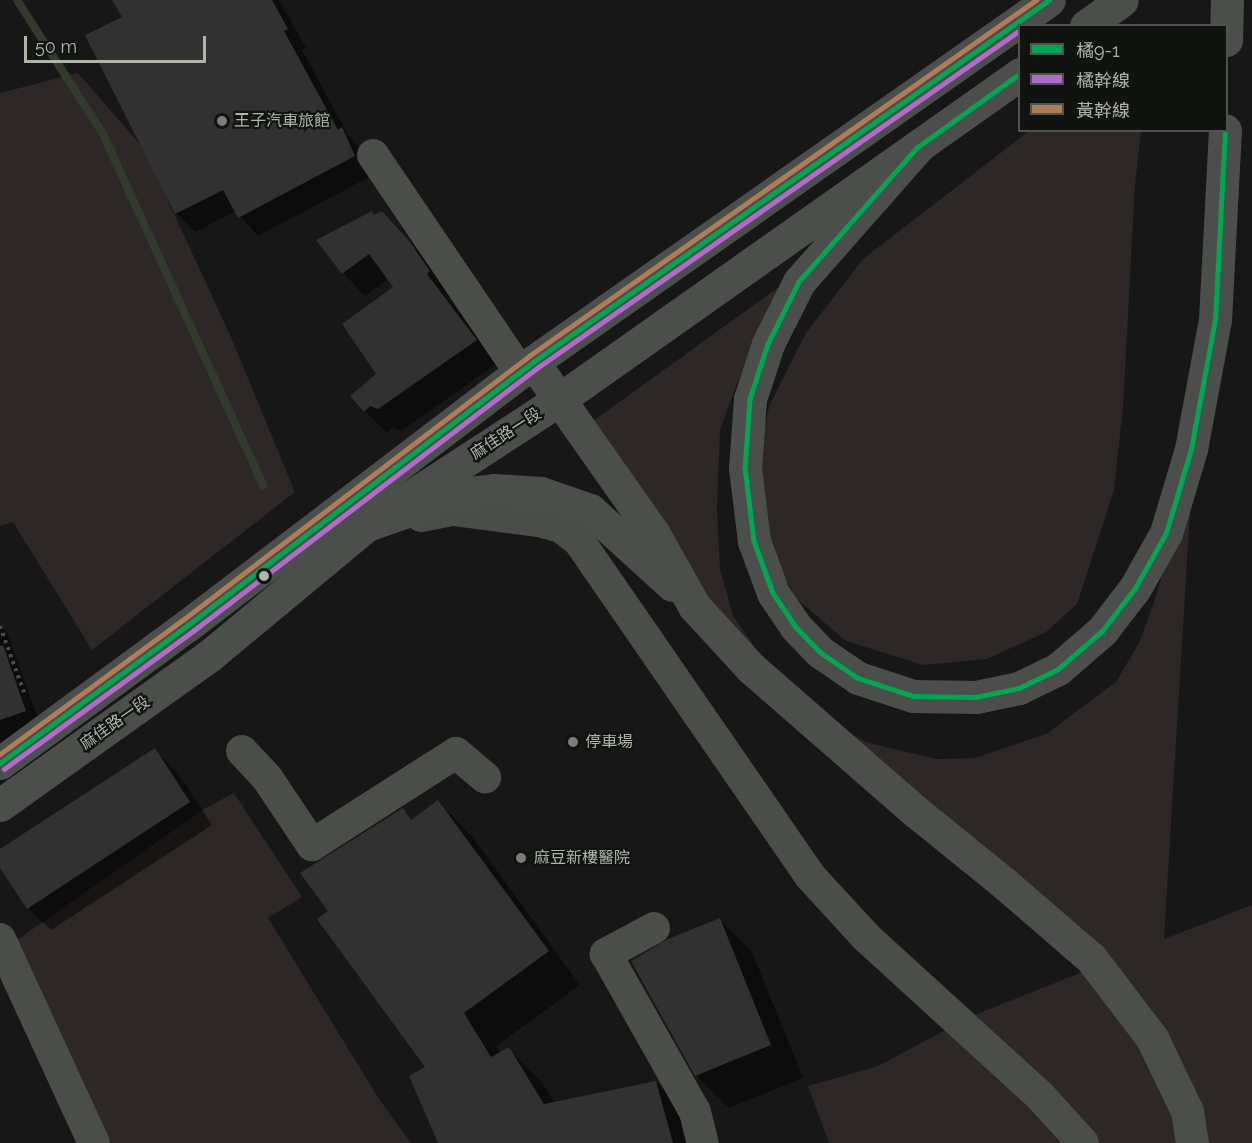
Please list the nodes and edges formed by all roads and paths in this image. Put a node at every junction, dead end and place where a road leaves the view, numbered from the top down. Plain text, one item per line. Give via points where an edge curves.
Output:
1 (1049, 0) edge
2 (1122, 0) edge
3 (1227, 0) edge
4 (1089, 24) edge
5 (1227, 24) edge
6 (1018, 75) edge
7 (1225, 132) edge
8 (917, 148) junction
9 (373, 155) dead end
10 (526, 367) junction
11 (560, 399) junction
12 (367, 525) junction
13 (694, 606) junction
14 (0, 626) edge
15 (25, 695) dead end
16 (242, 751) dead end
17 (0, 763) edge
18 (485, 777) dead end
19 (0, 805) edge
20 (654, 928) dead end
21 (0, 939) edge
22 (94, 1143) edge
23 (703, 1143) edge
24 (1083, 1143) edge
25 (1192, 1143) edge

1 - 10 main road
2 - 4 main road
3 - 5 main road
6 - 8 main road, 麻佳路一段
7 - 8 main road via 1215,320 1191,449 1166,533 1135,588 1102,631 1058,669 1019,688 976,697 913,696 858,678 820,652 796,627 773,593 754,541 745,468 750,399 768,344 799,282
8 - 11 main road, 麻佳路一段
9 - 10 lane
10 - 11 main road
10 - 17 main road
11 - 12 main road, 麻佳路一段
11 - 13 main road via 654,534
12 - 13 main road via 453,495 494,490 541,493 590,510
12 - 19 main road, 麻佳路一段 via 209,656
12 - 24 lane via 453,510 550,523 579,541 810,876 860,930 1041,1097
13 - 25 main road via 751,668 1091,958 1152,1038 1187,1111
14 - 15 path
16 - 18 lane via 267,778 312,845 456,753
20 - 23 lane via 606,954 695,1112
21 - 22 lane

